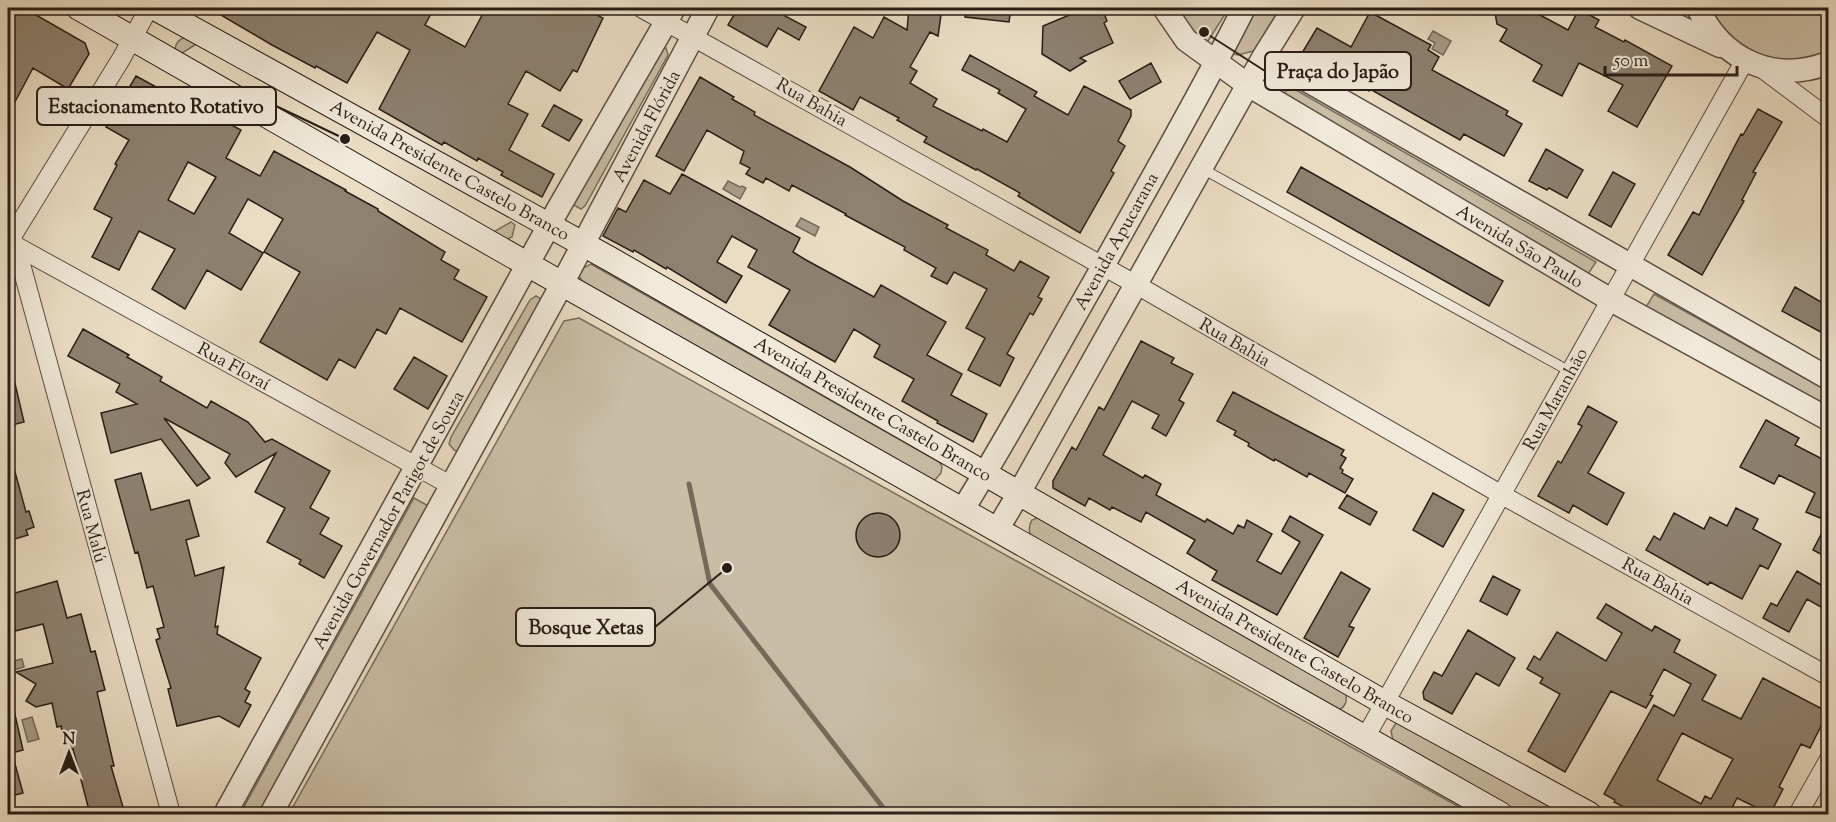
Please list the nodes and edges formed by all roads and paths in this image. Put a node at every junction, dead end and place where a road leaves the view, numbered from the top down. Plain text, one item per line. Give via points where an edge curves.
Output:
1 (80, 8) edge
2 (149, 8) edge
3 (155, 8) edge
4 (641, 8) edge
5 (708, 8) edge
6 (1164, 8) edge
7 (1244, 8) edge
8 (1294, 8) edge
9 (1640, 8) edge
10 (1698, 8) edge
11 (671, 14) edge
12 (197, 30) junction
13 (693, 35) junction
14 (133, 38) junction
15 (1264, 56) junction
16 (1745, 59) junction
17 (176, 63) junction
18 (1217, 63) junction
19 (1828, 63) edge
20 (1248, 86) junction
21 (1828, 118) edge
22 (1201, 168) junction
23 (550, 225) junction
24 (12, 241) edge
25 (584, 244) junction
26 (529, 264) junction
27 (1630, 265) junction
28 (1102, 267) junction
29 (562, 284) junction
30 (1135, 284) junction
31 (1611, 300) junction
32 (1571, 372) junction
33 (1828, 378) edge
34 (1828, 419) edge
35 (418, 467) junction
36 (985, 474) junction
37 (452, 486) junction
38 (1019, 493) junction
39 (1502, 495) junction
40 (963, 509) junction
41 (997, 530) junction
42 (1828, 676) edge
43 (1384, 703) junction
44 (1365, 738) junction
45 (1828, 761) edge
46 (171, 814) edge
47 (225, 814) edge
48 (271, 814) edge
49 (1500, 814) edge
50 (1589, 814) edge
51 (1798, 814) edge

1 - 14 main road
2 - 14 street
3 - 12 main road, Avenida Presidente Castelo Branco
4 - 11 street, Rua Bahia
5 - 13 street, Avenida Flórida
6 - 18 street, Avenida São Paulo via 1186,40
7 - 18 street, Avenida Apucarana
8 - 15 street, Avenida Apucarana
9 - 16 street
10 - 16 street via 1711,32
11 - 13 street, Rua Bahia
11 - 23 street, Avenida Flórida
12 - 17 main road via 177,35 171,54
12 - 23 main road, Avenida Presidente Castelo Branco
13 - 25 street, Avenida Flórida
13 - 28 street, Rua Bahia
14 - 17 main road
14 - 24 street
15 - 18 street
15 - 20 street, Avenida Apucarana
15 - 27 street, Avenida São Paulo
16 - 19 street via 1788,71
16 - 21 street
16 - 27 street, Rua Maranhão
17 - 26 main road
18 - 20 street, Avenida São Paulo
18 - 28 street, Avenida Apucarana
20 - 22 street, Avenida Apucarana
20 - 31 street, Avenida São Paulo
22 - 30 street, Avenida Apucarana
22 - 32 lane
23 - 25 main road, Avenida Presidente Castelo Branco
23 - 26 street, Avenida Governador Parigot de Souza
24 - 35 street, Rua Floraí
24 - 46 street, Rua Malú
25 - 29 street
25 - 36 main road, Avenida Presidente Castelo Branco
26 - 29 main road
26 - 35 street, Avenida Governador Parigot de Souza
27 - 31 street, Rua Maranhão
27 - 33 street, Avenida São Paulo
28 - 30 street, Rua Bahia
28 - 36 street, Avenida Apucarana
29 - 37 street
29 - 40 main road
30 - 38 street, Avenida Apucarana
30 - 39 street, Rua Bahia
31 - 32 street, Rua Maranhão
31 - 34 street, Avenida São Paulo
32 - 39 street, Rua Maranhão
35 - 37 street, Rua Floraí
35 - 47 street, Avenida Governador Parigot de Souza
36 - 38 main road, Avenida Presidente Castelo Branco
36 - 40 street, Avenida Apucarana
37 - 48 street
38 - 41 street, Avenida Apucarana
38 - 43 main road, Avenida Presidente Castelo Branco
39 - 42 street, Rua Bahia
39 - 43 street, Rua Maranhão
40 - 41 main road
41 - 44 main road
43 - 44 street, Rua Maranhão
43 - 50 main road, Avenida Presidente Castelo Branco
44 - 49 main road
45 - 51 street

